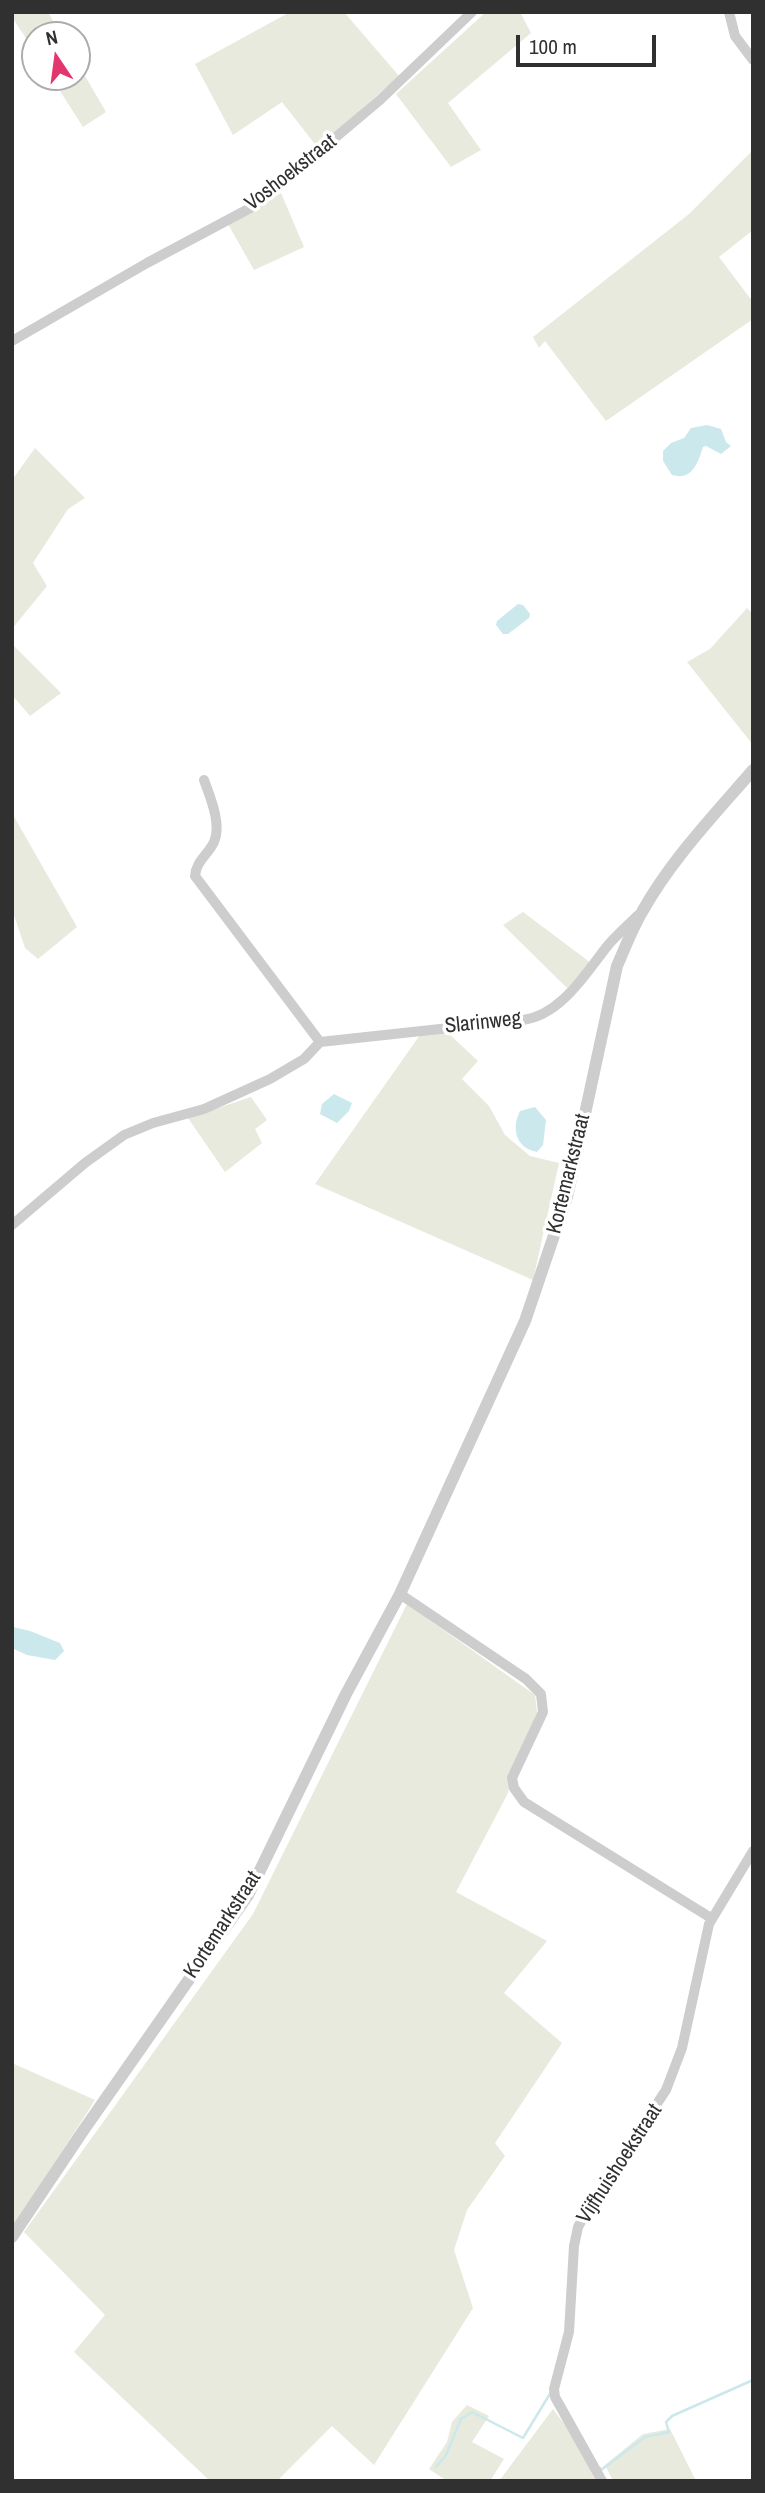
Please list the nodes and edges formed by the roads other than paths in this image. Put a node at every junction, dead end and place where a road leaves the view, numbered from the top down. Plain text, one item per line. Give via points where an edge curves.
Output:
1 (472, 12) edge
2 (729, 12) edge
3 (753, 60) edge
4 (12, 341) edge
5 (753, 770) edge
6 (204, 780) dead end
7 (643, 910) junction
8 (320, 1042) junction
9 (12, 1225) edge
10 (400, 1594) junction
11 (753, 1851) edge
12 (711, 1918) junction
13 (12, 2237) edge
14 (602, 2481) edge

1 - 4 street, Voshoekstraat via 380,100 254,206
2 - 3 street via 734,36
5 - 7 street, Kortemarkstraat via 689,845
6 - 8 street via 217,827 215,841 196,867 195,876
7 - 8 street, Slarinweg via 565,998 541,1015
7 - 10 street, Kortemarkstraat via 617,967 567,1197 525,1321
8 - 9 street via 304,1059 270,1079 204,1109 124,1135
10 - 12 street via 526,1679 541,1694 543,1712 512,1778 524,1802
10 - 13 street, Kortemarkstraat via 248,1895
11 - 12 street, Vijfhuishoekstraat
12 - 14 street, Vijfhuishoekstraat via 682,2048 666,2090 576,2233 569,2332 554,2389

